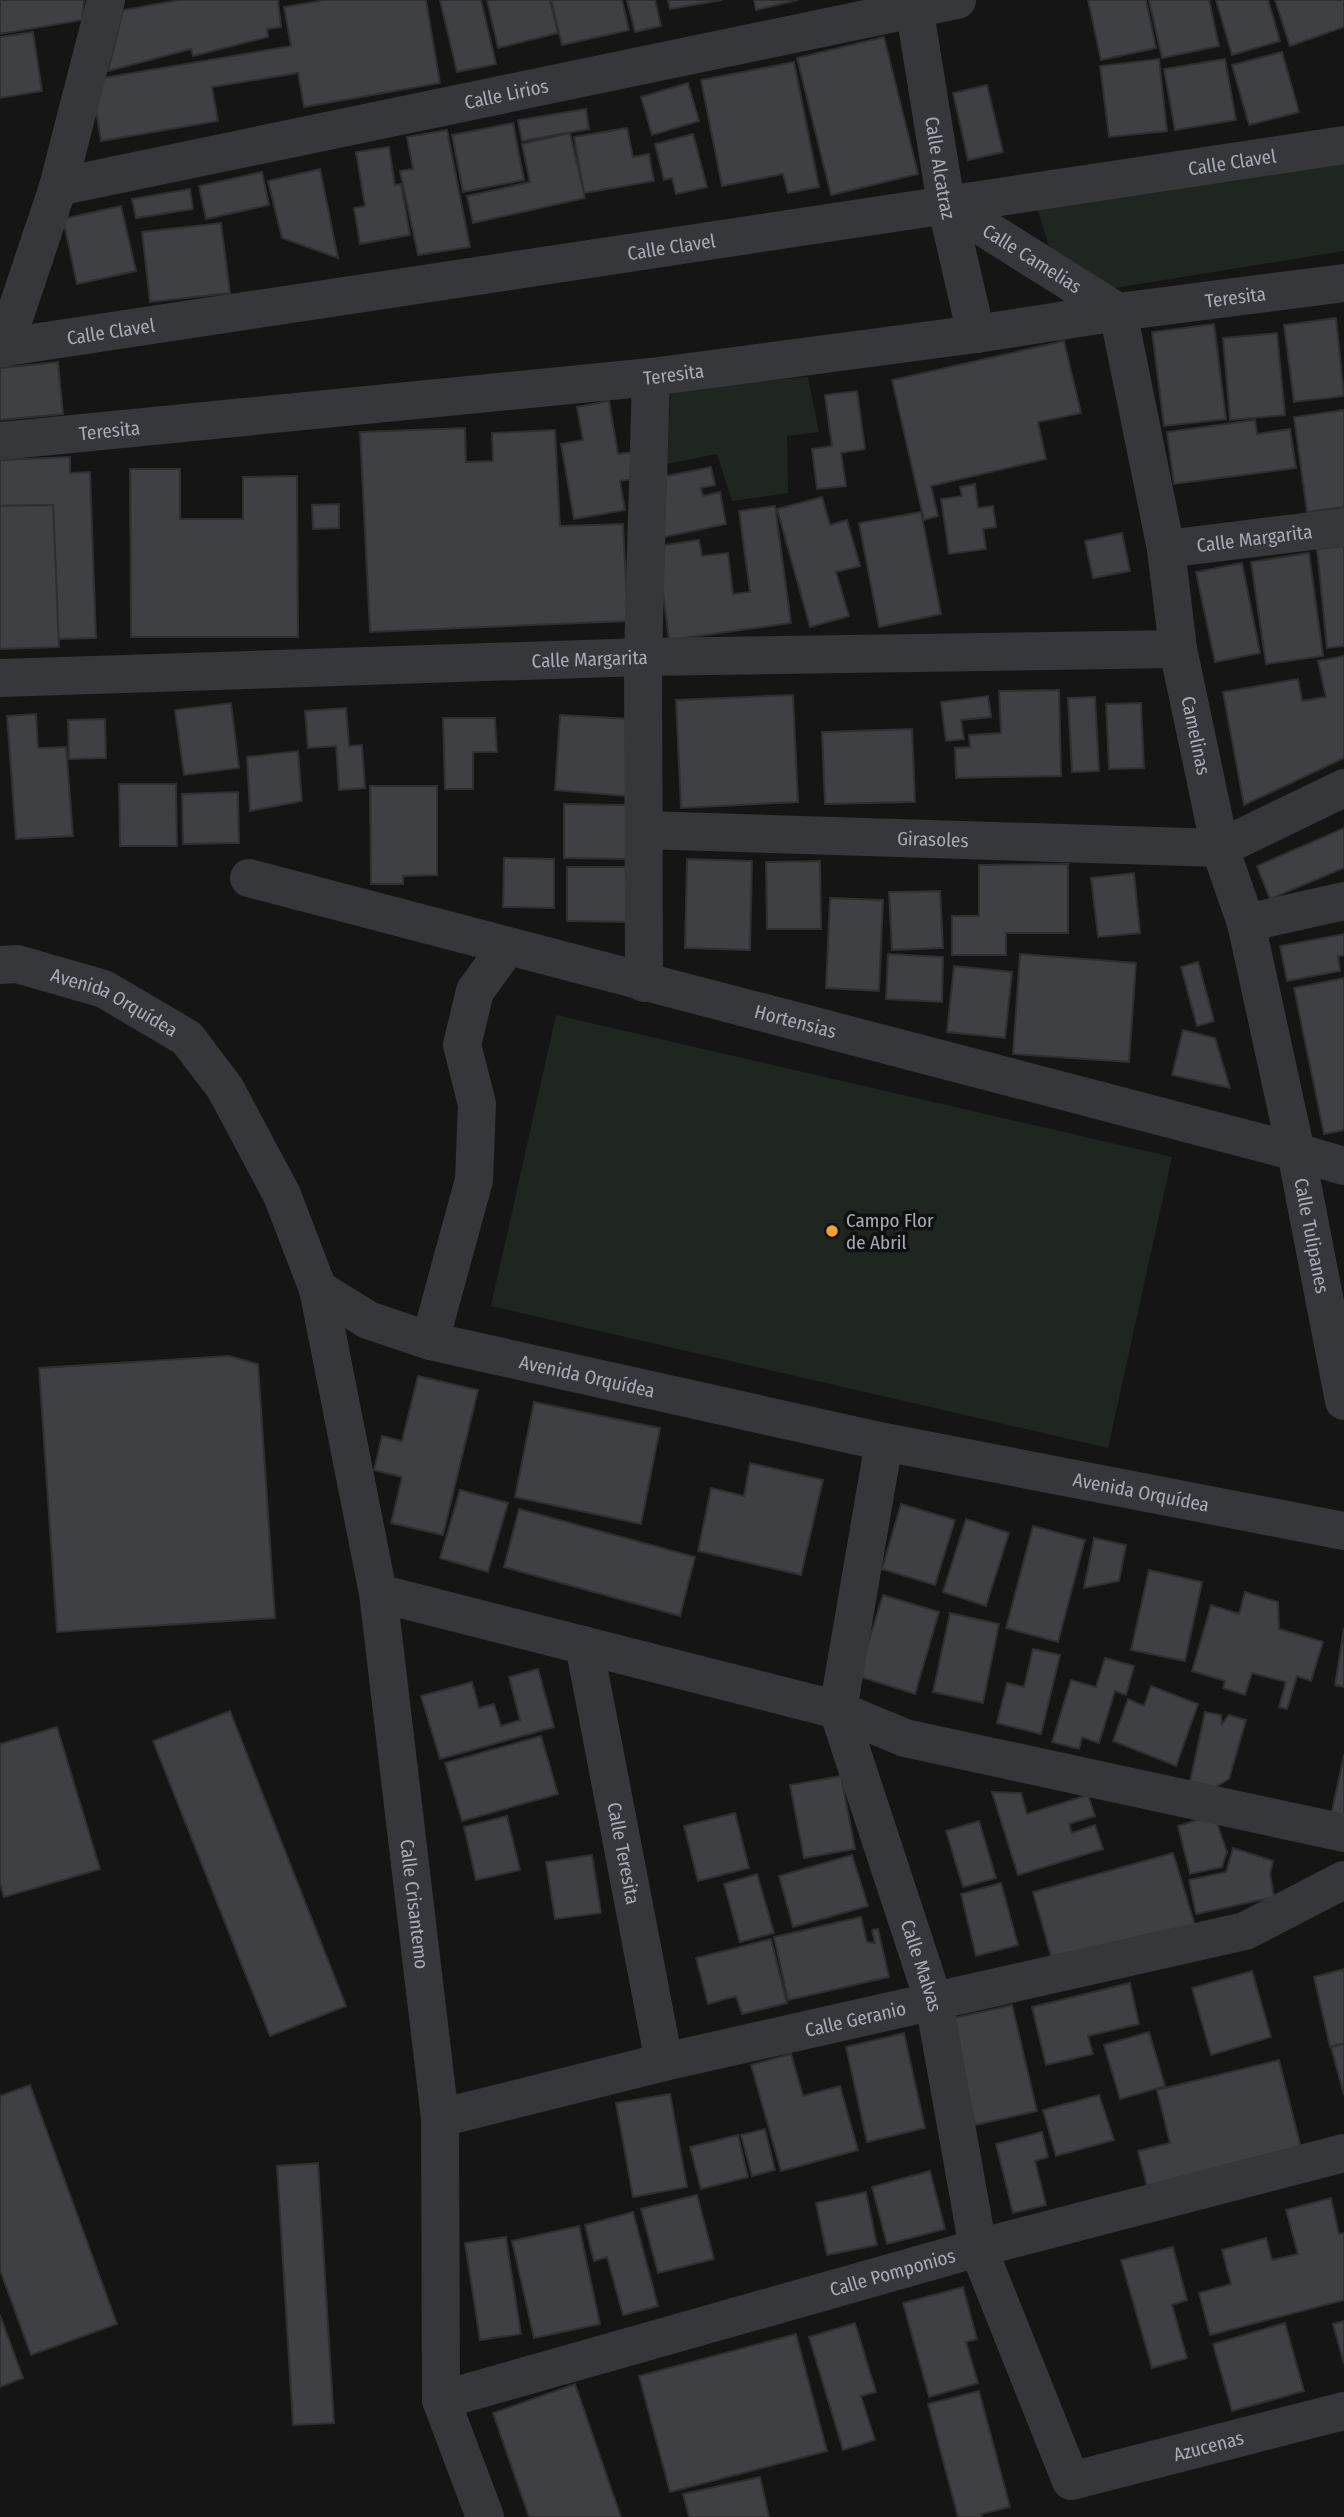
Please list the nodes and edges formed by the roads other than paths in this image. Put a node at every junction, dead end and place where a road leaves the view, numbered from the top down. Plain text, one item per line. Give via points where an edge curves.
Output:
1 (106, 0) edge
2 (957, 0) edge
3 (914, 5) edge
4 (1344, 145) edge
5 (58, 187) junction
6 (946, 204) junction
7 (1344, 284) edge
8 (1118, 312) junction
9 (976, 334) junction
10 (2, 348) edge
11 (651, 377) junction
12 (0, 441) edge
13 (1344, 527) edge
14 (1166, 549) junction
15 (1178, 649) junction
16 (643, 657) junction
17 (0, 678) edge
18 (1344, 788) edge
19 (644, 830) junction
20 (1220, 848) junction
21 (249, 878) dead end
22 (1344, 901) edge
23 (1246, 923) junction
24 (507, 947) junction
25 (0, 965) edge
26 (644, 983) junction
27 (1296, 1152) junction
28 (1344, 1166) edge
29 (318, 1289) junction
30 (430, 1341) junction
31 (1344, 1401) edge
32 (884, 1442) junction
33 (1344, 1531) edge
34 (378, 1593) junction
35 (584, 1645) junction
36 (838, 1710) junction
37 (1344, 1833) edge
38 (1344, 1880) edge
39 (934, 2002) junction
40 (664, 2062) junction
41 (440, 2118) junction
42 (1344, 2153) edge
43 (978, 2248) junction
44 (441, 2400) junction
45 (1344, 2411) edge
46 (1071, 2481) joint
47 (485, 2517) edge

1 - 5 street
2 - 3 street, Calle Lirios
3 - 5 street, Calle Lirios
3 - 6 street, Calle Alcatraz
4 - 6 street, Calle Clavel
5 - 10 street
6 - 8 street, Calle Camelias
6 - 9 street, Calle Alcatraz
6 - 10 street, Calle Clavel
7 - 8 street, Teresita
8 - 9 street, Teresita
8 - 14 street, Camelinas
9 - 11 street, Teresita
11 - 12 street, Teresita
11 - 16 street
13 - 14 street, Calle Margarita
14 - 15 street, Camelinas
15 - 16 street, Calle Margarita
15 - 20 street, Camelinas
16 - 17 street, Calle Margarita
16 - 19 street
18 - 20 street
19 - 20 street, Girasoles
19 - 26 street
20 - 23 street, Camelinas
21 - 24 street, Hortensias
22 - 23 street
23 - 27 street, Camelinas
24 - 26 street, Hortensias
24 - 30 street via 475,991 462,1045 477,1104 474,1180
25 - 29 street, Avenida Orquídea via 17,964 104,989 187,1038 225,1088 282,1195
26 - 27 street, Hortensias
27 - 28 street, Hortensias
27 - 31 street, Calle Tulipanes
29 - 30 street, Avenida Orquídea via 368,1320
29 - 34 street, Calle Crisantemo
30 - 32 street, Avenida Orquídea
32 - 33 street, Avenida Orquídea
32 - 36 street, Calle Malvas
34 - 35 street
34 - 41 street, Calle Crisantemo
35 - 36 street
35 - 40 street, Calle Teresita
36 - 37 street via 905,1738
36 - 39 street, Calle Malvas
38 - 39 street, Calle Geranio via 1245,1931
39 - 40 street, Calle Geranio
39 - 43 street, Calle Malvas
40 - 41 street, Calle Geranio
41 - 44 street, Calle Crisantemo
42 - 43 street, Calle Pomponios
43 - 44 street, Calle Pomponios
43 - 46 street, Calle Malvas
44 - 47 street, Calle Crisantemo
45 - 46 street, Azucenas

